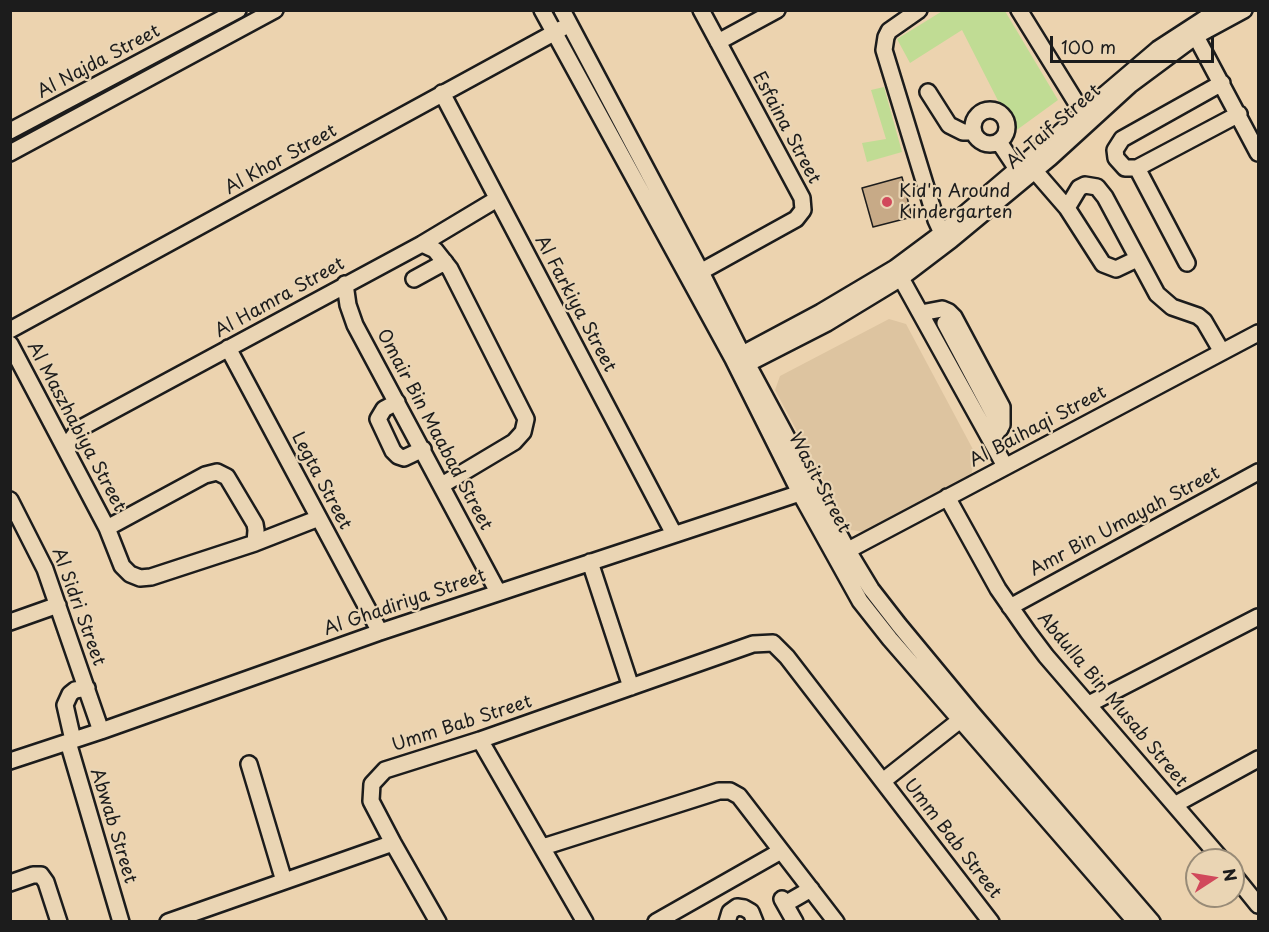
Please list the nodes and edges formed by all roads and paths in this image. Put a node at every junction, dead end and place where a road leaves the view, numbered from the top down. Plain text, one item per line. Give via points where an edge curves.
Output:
1 (275, 10) edge
2 (542, 10) edge
3 (702, 10) edge
4 (777, 10) edge
5 (919, 10) edge
6 (1019, 10) edge
7 (1218, 10) edge
8 (1244, 10) edge
9 (235, 11) edge
10 (566, 17) edge
11 (243, 28) junction
12 (1194, 32) junction
13 (554, 33) junction
14 (718, 42) junction
15 (1222, 82) junction
16 (928, 92) dead end
17 (442, 93) junction
18 (1239, 114) junction
19 (1085, 118) junction
20 (10, 131) edge
21 (974, 132) junction
22 (999, 142) junction
23 (10, 153) edge
24 (1258, 153) edge
25 (1137, 168) junction
26 (1017, 169) junction
27 (1034, 170) junction
28 (497, 199) junction
29 (1066, 208) junction
30 (946, 236) junction
31 (422, 244) junction
32 (1137, 259) junction
33 (445, 262) junction
34 (1187, 263) dead end
35 (898, 273) junction
36 (695, 275) junction
37 (414, 279) dead end
38 (345, 284) junction
39 (928, 312) junction
40 (10, 330) edge
41 (1258, 333) edge
42 (10, 344) edge
43 (228, 348) junction
44 (1222, 352) junction
45 (740, 361) junction
46 (397, 402) junction
47 (55, 428) junction
48 (79, 429) junction
49 (995, 435) junction
50 (423, 449) junction
51 (67, 452) junction
52 (1005, 466) junction
53 (1258, 472) edge
54 (442, 485) junction
55 (806, 489) junction
56 (947, 496) junction
57 (10, 500) edge
58 (319, 518) junction
59 (107, 528) junction
60 (674, 534) junction
61 (255, 543) junction
62 (842, 554) junction
63 (590, 562) junction
64 (498, 592) junction
65 (58, 605) junction
66 (1010, 607) junction
67 (1258, 616) edge
68 (10, 622) edge
69 (380, 632) junction
70 (631, 687) junction
71 (87, 688) junction
72 (1089, 704) junction
73 (966, 716) junction
74 (101, 731) junction
75 (480, 740) junction
76 (70, 741) junction
77 (1258, 759) edge
78 (10, 761) edge
79 (249, 764) dead end
80 (883, 781) junction
81 (1176, 804) junction
82 (393, 843) junction
83 (543, 847) junction
84 (1212, 848) edge
85 (781, 851) junction
86 (284, 881) junction
87 (10, 883) edge
88 (1245, 888) edge
89 (810, 889) junction
90 (1258, 904) edge
91 (59, 921) edge
92 (121, 921) edge
93 (168, 921) edge
94 (438, 921) edge
95 (585, 921) edge
96 (656, 921) edge
97 (727, 921) edge
98 (755, 921) edge
99 (795, 921) edge
100 (836, 921) edge
101 (991, 921) edge
102 (1136, 921) edge
103 (1152, 921) edge

1 - 11 street
2 - 13 street, Wasit Street
3 - 14 street, Esfaina Street
4 - 14 street
5 - 30 street via 889,31 884,50 920,175
6 - 19 street
7 - 12 street, Al Taif Street
8 - 12 street, Al Taif Street
9 - 11 street
9 - 20 street, Al Najda Street
10 - 13 street, Al Khor Street
10 - 36 street, Wasit Street
11 - 23 street
12 - 15 street
12 - 19 street, Al Taif Street
13 - 17 street, Al Khor Street
13 - 36 street, Wasit Street
14 - 36 street, Esfaina Street via 802,198 803,210 796,219
15 - 18 street
15 - 25 street via 1122,139 1115,150 1116,158 1125,168
16 - 21 street via 949,125
17 - 28 street, Al Farkiya Street
17 - 40 street, Al Khor Street
18 - 24 street
18 - 25 street
19 - 26 street, Al Taif Street
19 - 27 street, Al Taif Street
21 - 22 street via 987,144
21 - 22 street via 973,125 980,114 999,113 1006,124
22 - 26 street
25 - 34 street
26 - 30 street, Al Taif Street
27 - 29 street
27 - 30 street, Al Taif Street
28 - 31 street, Al Hamra Street
28 - 60 street, Al Farkiya Street
29 - 32 street via 1107,267 1116,269
29 - 32 street via 1079,188 1097,187
30 - 35 street, Al Taif Street
31 - 33 street via 435,250
31 - 38 street, Al Hamra Street
32 - 44 street via 1157,294 1172,307 1204,321
33 - 37 street
33 - 54 street via 525,419 523,432 514,442
35 - 39 street
35 - 45 street, Al Taif Street via 821,312
36 - 45 street, Wasit Street
38 - 43 street, Al Hamra Street
38 - 46 street, Omair Bin Maabad Street via 355,325
39 - 49 street
39 - 49 street via 945,310 954,317 1002,406 1004,419
41 - 44 street, Al Baihaqi Street
42 - 47 street, Al Maszhabiya Street
43 - 48 street, Al Hamra Street
43 - 58 street, Legta Street
44 - 52 street, Al Baihaqi Street
45 - 55 street, Wasit Street
46 - 50 street, Omair Bin Maabad Street
46 - 50 street via 384,409 378,419 393,451 404,458
47 - 48 street
47 - 51 street, Al Maszhabiya Street
48 - 51 street
49 - 52 street
50 - 54 street, Omair Bin Maabad Street
51 - 59 street, Al Maszhabiya Street
52 - 56 street, Al Baihaqi Street
53 - 66 street, Amr Bin Umayah Street
54 - 64 street, Omair Bin Maabad Street
55 - 60 street, Al Ghadiriya Street
55 - 62 street, Wasit Street
56 - 62 street, Al Baihaqi Street
56 - 66 street, Abdulla Bin Musab Street
57 - 65 street, Al Sidri Street via 45,569
58 - 61 street, Al Maszhabiya Street
58 - 69 street, Legta Street
59 - 61 street, Al Maszhabiya Street via 122,566 140,579
59 - 61 street, Al Maszhabiya Street via 217,472 228,477 255,524
60 - 63 street, Al Ghadiriya Street
62 - 73 street, Wasit Street via 860,601 890,639
63 - 64 street, Al Ghadiriya Street
63 - 70 street
64 - 69 street, Al Ghadiriya Street
65 - 68 street
65 - 71 street, Al Sidri Street
66 - 72 street, Abdulla Bin Musab Street via 1046,656
67 - 72 street
69 - 74 street, Al Ghadiriya Street
70 - 75 street, Umm Bab Street
70 - 80 street, Umm Bab Street via 753,644 773,644
71 - 74 street, Al Sidri Street
71 - 76 street, Abwab Street via 75,690 65,705
72 - 81 street, Abdulla Bin Musab Street
73 - 80 street, Umm Bab Street
73 - 102 street, Wasit Street
73 - 103 street, Wasit Street
74 - 76 street, Al Ghadiriya Street
75 - 82 street, Umm Bab Street via 385,770 372,784 371,801
75 - 83 street
76 - 78 street, Al Ghadiriya Street
76 - 92 street, Abwab Street
77 - 81 street
79 - 86 street
80 - 101 street, Umm Bab Street
81 - 84 street, Abdulla Bin Musab Street
82 - 86 street
82 - 94 street, Umm Bab Street
83 - 85 street via 719,791 730,791 739,796
83 - 95 street
85 - 89 street
85 - 96 street
86 - 93 street
87 - 91 street via 41,875
88 - 90 street
89 - 99 street via 784,902
89 - 100 street
97 - 98 street via 730,912 744,908

